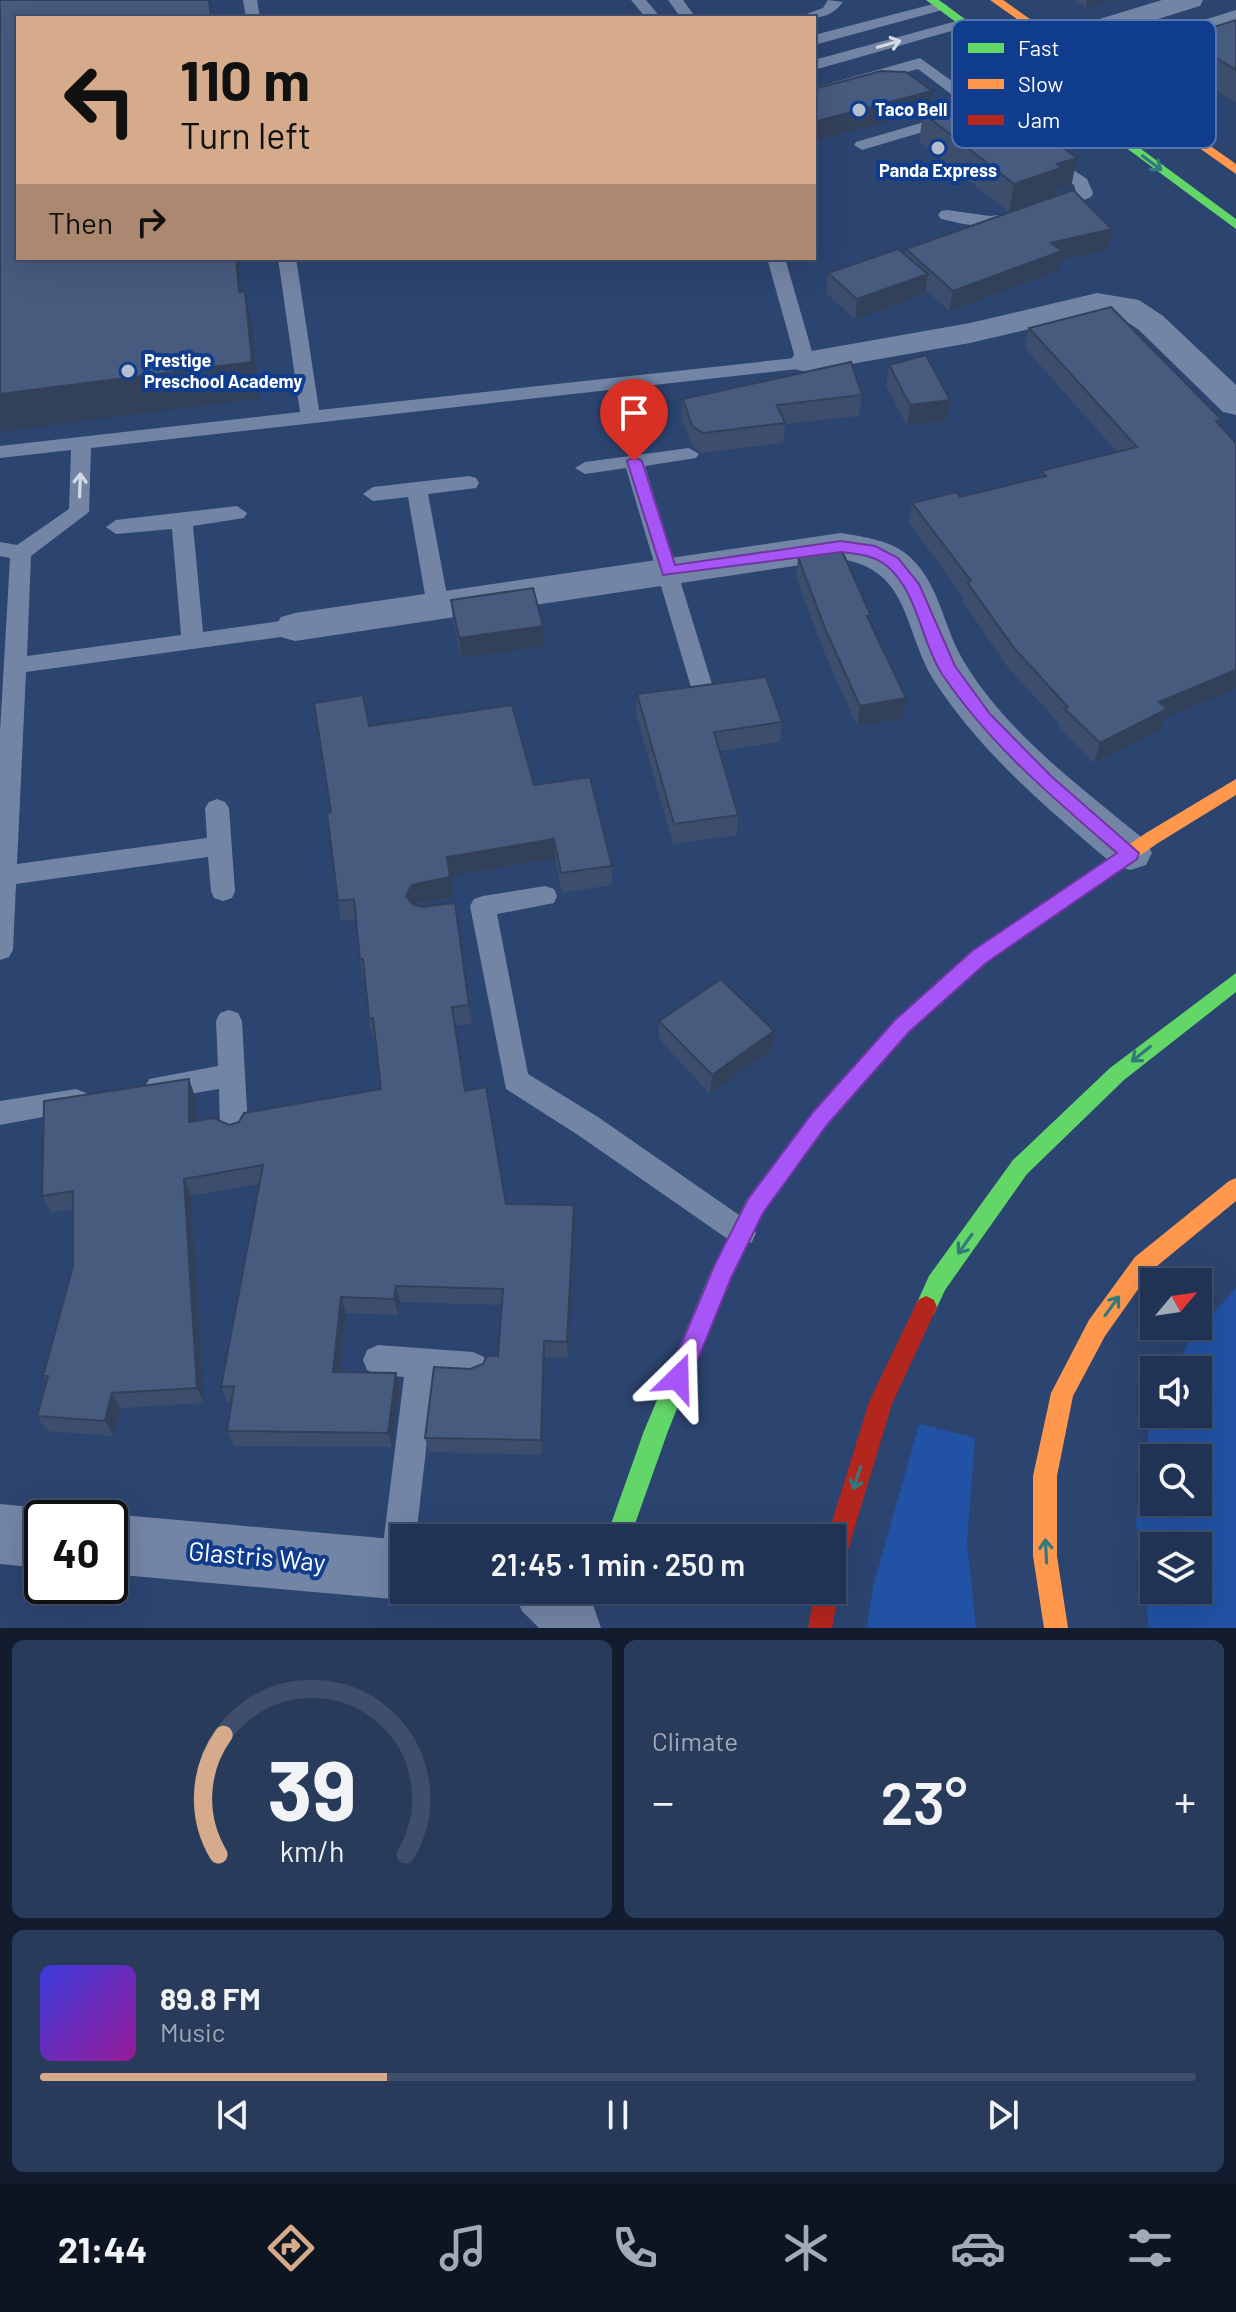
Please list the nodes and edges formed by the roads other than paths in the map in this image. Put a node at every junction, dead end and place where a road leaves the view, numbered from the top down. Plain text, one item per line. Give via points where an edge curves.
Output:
1 (638, 0) edge
2 (675, 0) edge
3 (835, 0) edge
4 (996, 0) edge
5 (1190, 0) edge
6 (1213, 0) edge
7 (937, 3) edge
8 (1150, 12) junction
9 (652, 16) edge
10 (687, 16) edge
11 (809, 16) edge
12 (1236, 16) edge
13 (960, 20) edge
14 (986, 20) edge
15 (1026, 20) edge
16 (1124, 20) edge
17 (1162, 20) edge
18 (1216, 23) edge
19 (952, 26) edge
20 (816, 39) edge
21 (816, 64) edge
22 (952, 87) edge
23 (816, 92) edge
24 (816, 102) edge
25 (952, 105) edge
26 (952, 114) edge
27 (862, 145) dead end
28 (1035, 148) edge
29 (1132, 148) edge
30 (1177, 148) edge
31 (1206, 148) edge
32 (1236, 170) edge
33 (1236, 188) edge
34 (947, 215) dead end
35 (1236, 225) edge
36 (287, 260) edge
37 (777, 260) edge
38 (806, 362) junction
39 (1236, 404) edge
40 (310, 416) junction
41 (81, 443) junction
42 (0, 452) edge
43 (689, 454) dead end
44 (634, 461) junction
45 (585, 468) dead end
46 (469, 483) dead end
47 (417, 489) junction
48 (373, 494) dead end
49 (237, 513) dead end
50 (182, 521) junction
51 (116, 527) dead end
52 (10, 551) edge
53 (669, 571) junction
54 (438, 606) junction
55 (295, 627) joint
56 (193, 642) junction
57 (15, 666) junction
58 (733, 690) edge
59 (704, 694) junction
60 (677, 697) edge
61 (6, 723) edge
62 (1236, 786) edge
63 (217, 808) dead end
64 (220, 846) junction
65 (1130, 853) junction
66 (4, 876) junction
67 (223, 891) dead end
68 (545, 896) dead end
69 (483, 906) junction
70 (454, 910) edge
71 (0, 934) edge
72 (1236, 981) edge
73 (229, 1021) dead end
74 (232, 1075) junction
75 (139, 1091) edge
76 (108, 1096) edge
77 (0, 1113) edge
78 (234, 1128) edge
79 (1236, 1188) edge
80 (742, 1233) junction
81 (378, 1360) dead end
82 (421, 1363) junction
83 (473, 1367) edge
84 (405, 1524) edge
85 (623, 1524) edge
86 (844, 1524) edge
87 (0, 1534) edge
88 (24, 1536) edge
89 (128, 1546) edge
90 (390, 1568) edge
91 (824, 1604) edge
92 (820, 1628) edge
93 (1056, 1628) edge

1 - 9 lane
2 - 10 lane
3 - 11 lane via 828,11
4 - 15 main road
5 - 8 street
6 - 12 street
7 - 13 main road
7 - 14 main road
7 - 20 lane
8 - 16 street
8 - 17 street
12 - 18 street
21 -> 19 lane
22 - 23 lane via 920,63
24 - 25 lane via 910,81
26 - 27 lane via 944,121
28 - 34 lane via 1081,183 1085,193 1005,222
29 -> 35 main road
30 - 33 main road
31 - 32 main road
36 - 40 lane
37 - 38 lane
38 - 39 street via 970,333 1097,303 1127,307 1151,323
38 - 40 lane
40 - 41 lane
41 - 42 lane
52 -> 41 lane via 79,512
43 - 44 lane
44 - 45 lane
44 - 53 lane
46 - 47 lane
47 - 48 lane
47 - 54 lane
49 - 50 lane
50 - 51 lane
50 - 56 lane
52 - 57 lane
53 - 54 street
53 - 59 lane
53 - 65 street via 841,546 869,550 892,562 911,584 947,668 984,719 1044,781
54 - 55 street
55 - 56 lane
56 - 57 lane
57 - 61 lane
58 - 59 lane
59 - 60 lane
61 - 66 lane
62 - 65 main road
63 - 64 lane
64 - 66 lane
64 - 67 lane
65 - 80 main road via 979,957 902,1026 820,1119 755,1206
66 - 71 lane
68 - 69 lane
69 - 70 lane
69 - 80 lane via 516,1081
72 -> 86 main road via 1117,1074 1020,1167 937,1283 881,1402
73 - 74 lane
74 - 75 lane
74 - 78 lane
76 - 77 lane
93 -> 79 main road via 1045,1556 1045,1476 1062,1393 1097,1328 1143,1264
80 - 85 main road via 656,1431
81 - 82 lane
82 - 83 lane
82 - 84 lane
87 - 88 street
89 - 90 street, Glastris Way
91 - 92 main road

